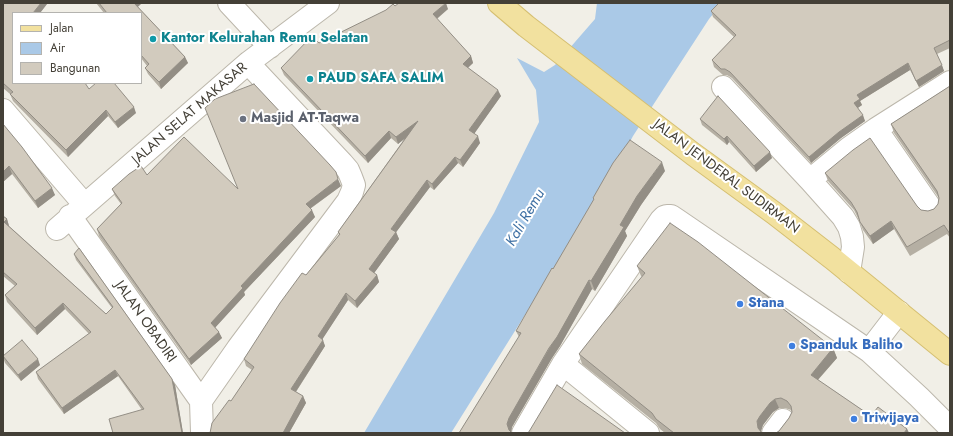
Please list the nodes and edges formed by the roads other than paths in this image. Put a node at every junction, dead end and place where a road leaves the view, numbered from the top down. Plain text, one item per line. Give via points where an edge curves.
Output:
1 (228, 3) edge
2 (328, 3) edge
3 (499, 3) edge
4 (270, 47) junction
5 (248, 64) junction
6 (950, 82) edge
7 (723, 87) dead end
8 (3, 110) edge
9 (876, 129) junction
10 (810, 180) junction
11 (930, 207) dead end
12 (70, 216) junction
13 (849, 272) junction
14 (899, 312) junction
15 (869, 351) junction
16 (950, 354) edge
17 (564, 364) junction
18 (201, 402) junction
19 (950, 428) edge
20 (202, 433) edge
21 (523, 433) edge
22 (648, 433) edge

1 - 4 street
2 - 4 street, JALAN SELAT MAKASAR
3 - 13 main road, JALAN JENDERAL SUDIRMAN via 692,154 774,213
4 - 5 street, JALAN SELAT MAKASAR
5 - 12 street, JALAN SELAT MAKASAR
5 - 18 street via 342,163 352,177 354,185 348,201 238,348
6 - 9 street
7 - 10 street
8 - 12 street, JALAN OBADIRI
9 - 10 street
9 - 11 street
10 - 13 street via 849,227 853,247
12 - 18 street, JALAN OBADIRI
13 - 14 main road, JALAN JENDERAL SUDIRMAN
14 - 15 street
14 - 16 main road, JALAN JENDERAL SUDIRMAN
15 - 17 street via 677,220 667,216 661,220
15 - 19 street
17 - 21 street
17 - 22 street
18 - 20 street

